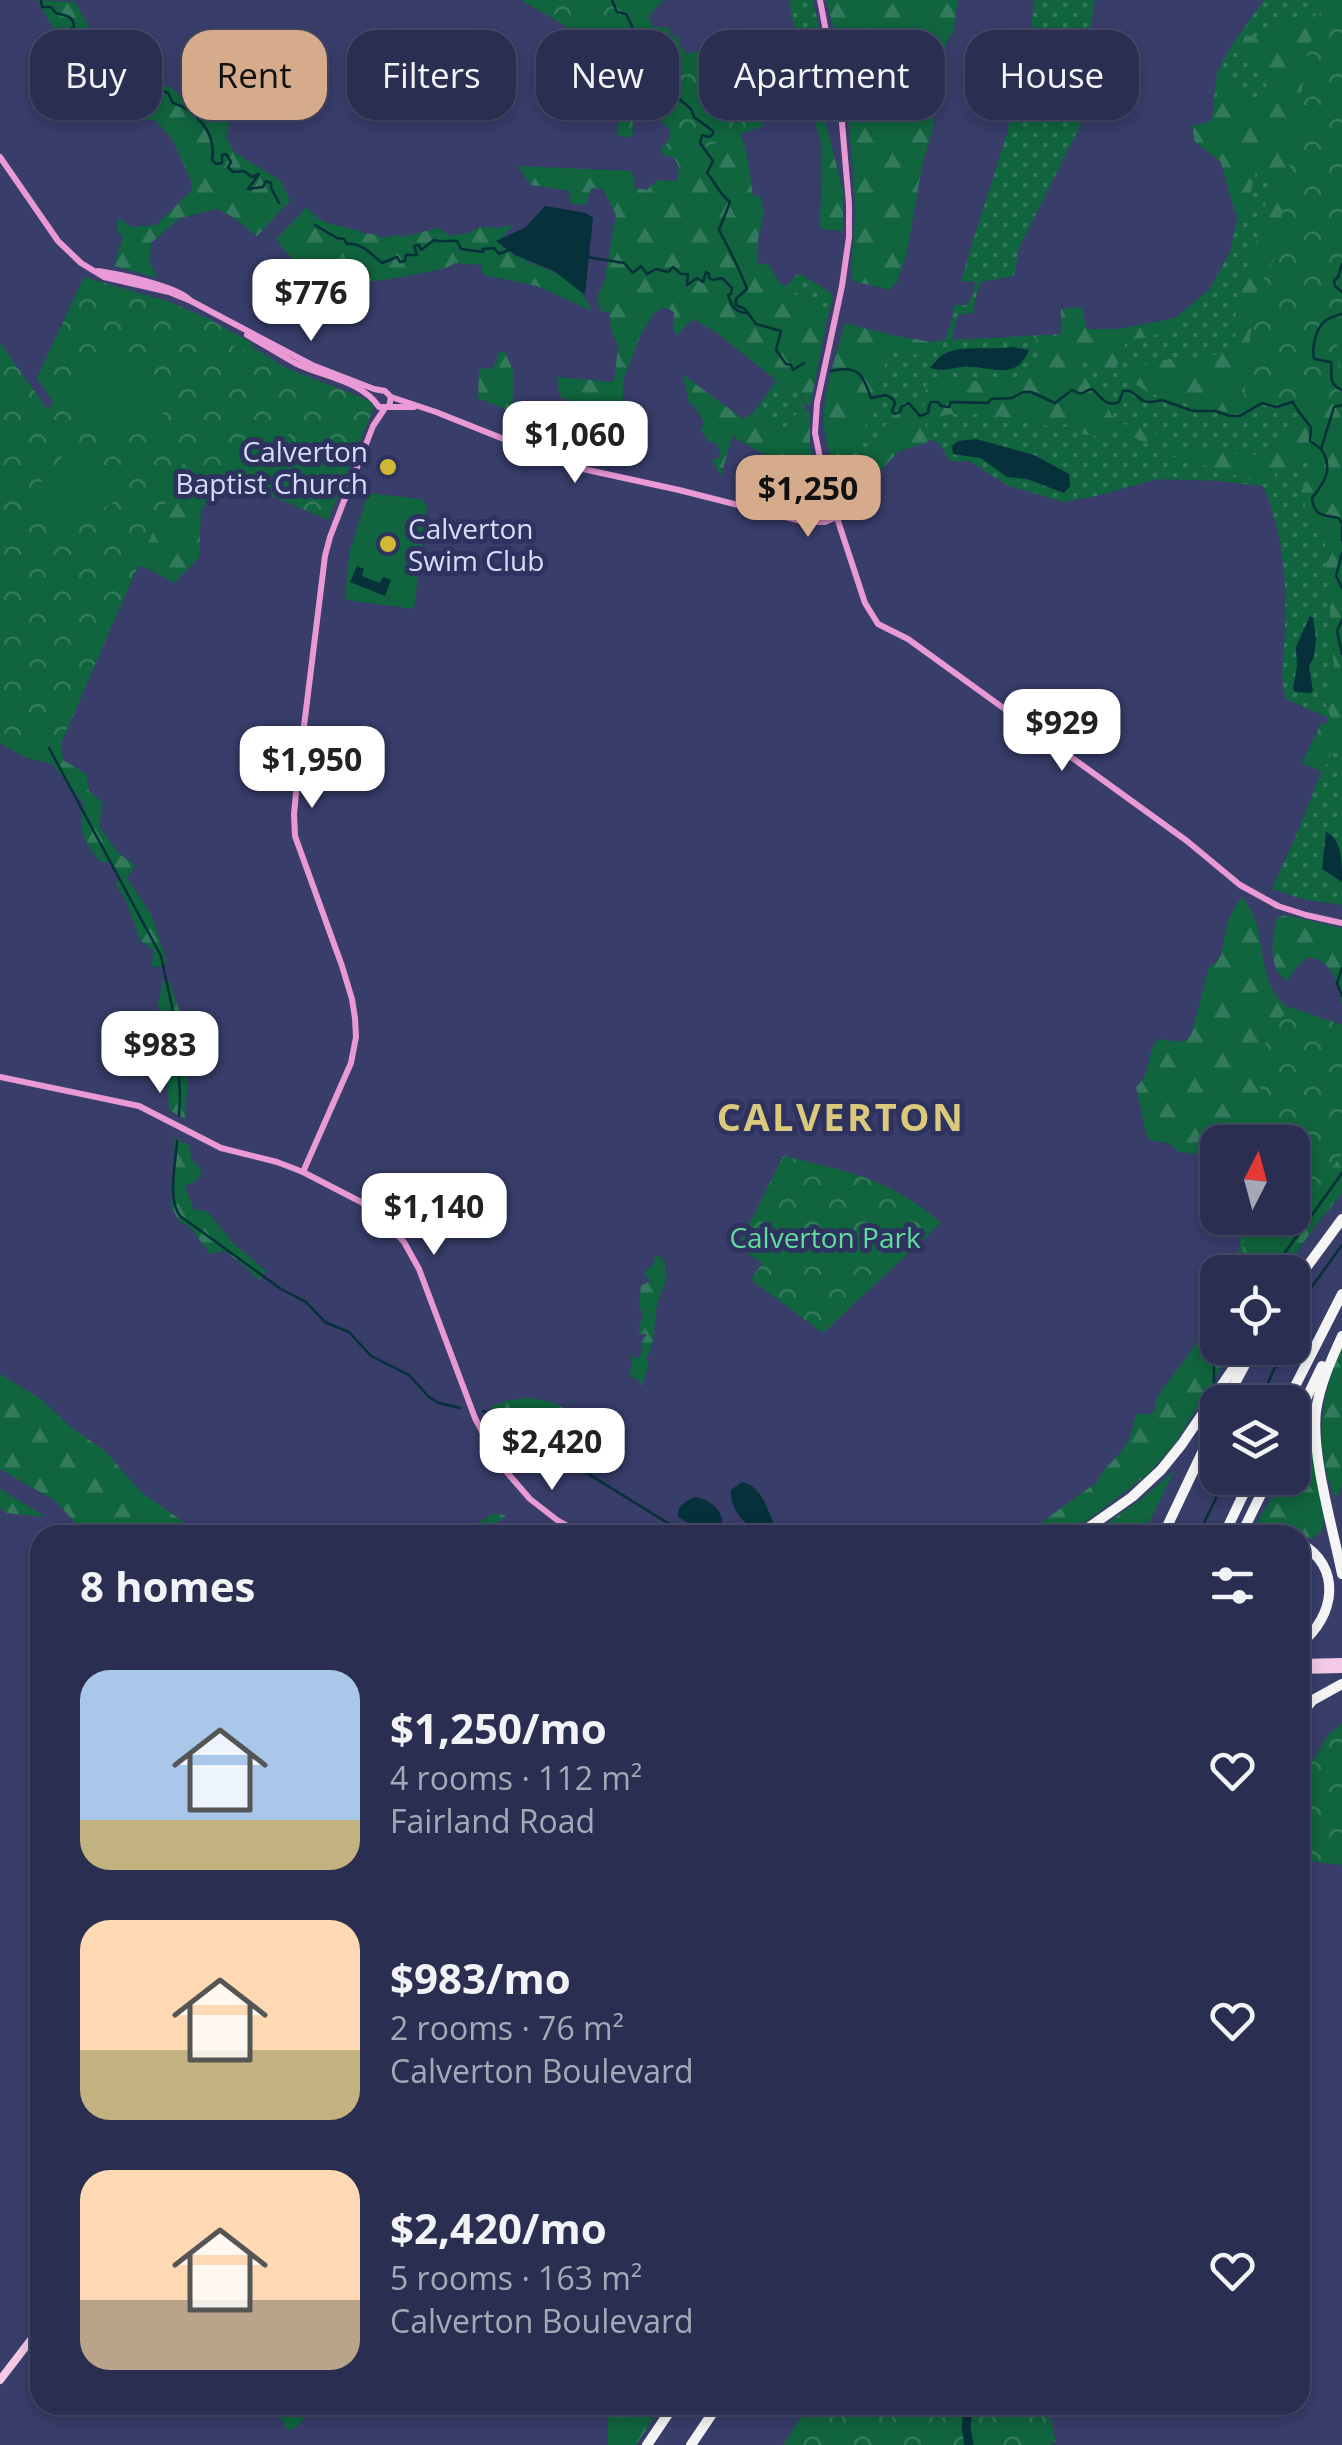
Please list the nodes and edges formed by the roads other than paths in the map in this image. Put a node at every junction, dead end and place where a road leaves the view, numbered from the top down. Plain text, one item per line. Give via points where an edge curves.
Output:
1 (820, 0) edge
2 (0, 157) edge
3 (236, 325) junction
4 (381, 392) junction
5 (392, 397) junction
6 (381, 405) junction
7 (420, 406) junction
8 (837, 517) junction
9 (1342, 922) edge
10 (0, 1077) edge
11 (303, 1172) junction
12 (1342, 1219) edge
13 (1310, 1263) edge
14 (1342, 1294) edge
15 (1342, 1326) edge
16 (1342, 1336) edge
17 (1239, 1365) edge
18 (1296, 1385) edge
19 (1310, 1391) edge
20 (1200, 1456) edge
21 (1243, 1495) edge
22 (1261, 1495) edge
23 (565, 1525) edge
24 (1092, 1525) edge
25 (1167, 1525) edge
26 (1229, 1525) edge
27 (1246, 1525) edge
28 (1310, 1549) edge
29 (1342, 1574) edge
30 (1310, 1636) edge
31 (1342, 1665) edge
32 (1310, 1667) edge
33 (1342, 1684) edge
34 (1310, 1703) edge
35 (30, 2341) edge
36 (0, 2380) edge
37 (668, 2415) edge
38 (711, 2415) edge
39 (648, 2445) edge
40 (691, 2445) edge

1 - 8 main road via 841,110 849,204 842,286 816,409 817,443
2 - 3 main road via 81,263 173,289
3 - 4 main road
3 - 6 main road
4 - 5 main road
4 - 6 main road
5 - 6 main road
5 - 7 main road
6 - 7 main road
6 - 11 main road via 325,556 294,814 295,836 352,999 356,1037
7 - 8 main road via 574,467 805,522
8 - 9 main road via 878,624 922,649 1240,884 1278,906
10 - 11 main road via 139,1106 221,1148
11 - 23 main road via 362,1202 404,1242 493,1454 530,1499
12 - 13 highway
14 - 18 highway
15 - 19 highway
16 - 29 highway via 1322,1384 1315,1428
17 - 24 highway via 1161,1470
20 - 25 highway
21 - 26 highway
22 - 27 highway
28 - 30 highway via 1324,1563 1332,1597
31 - 32 main road
33 - 34 highway
35 - 36 main road
37 - 39 highway
38 - 40 highway

